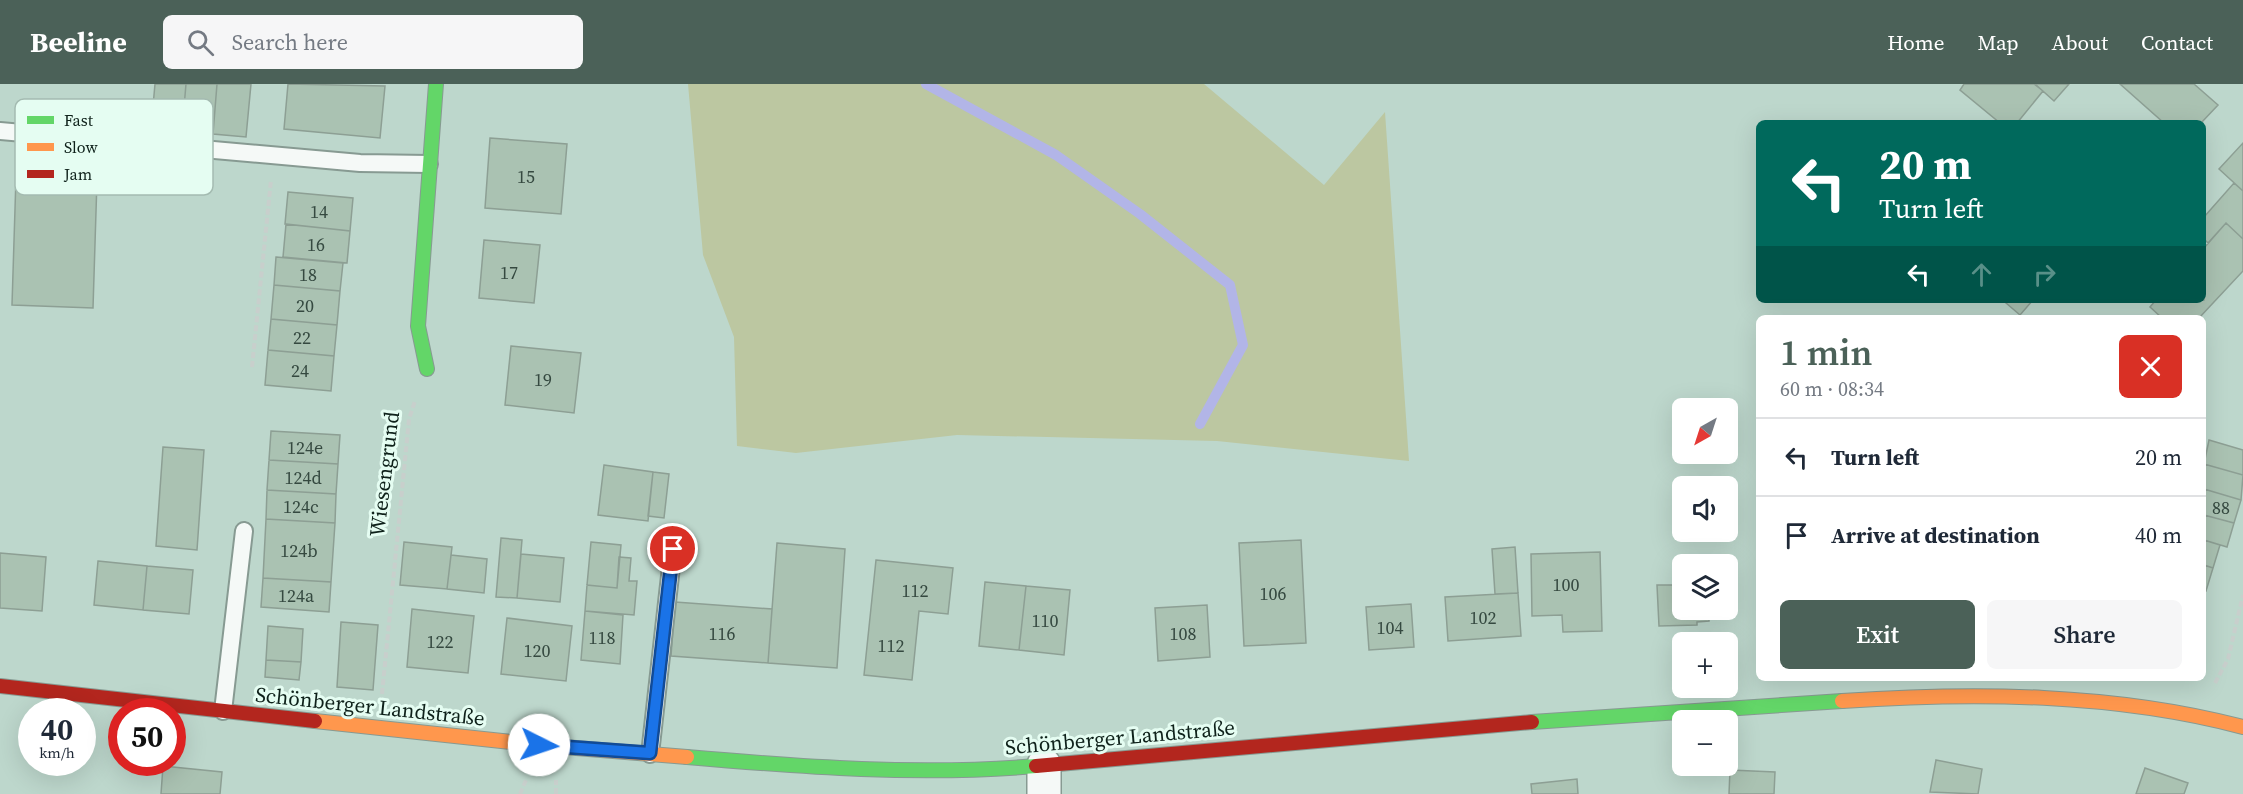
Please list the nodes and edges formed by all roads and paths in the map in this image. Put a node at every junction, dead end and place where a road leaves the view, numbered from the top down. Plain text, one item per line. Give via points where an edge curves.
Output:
1 (436, 84) edge
2 (0, 131) edge
3 (15, 132) edge
4 (213, 150) edge
5 (273, 155) junction
6 (429, 164) junction
7 (252, 367) dead end
8 (427, 369) joint
9 (244, 531) dead end
10 (673, 549) dead end
11 (2243, 595) edge
12 (0, 686) edge
13 (223, 711) junction
14 (2197, 715) junction
15 (2243, 727) edge
16 (379, 729) junction
17 (650, 753) junction
18 (1044, 779) edge

1 - 6 main road
2 - 3 lane
4 - 5 lane
5 - 6 lane
5 - 7 path
6 - 8 main road via 418,327
8 - 16 path, Wiesengrund via 409,419
9 - 13 lane
10 - 17 lane
11 - 14 path via 2228,659
12 - 13 main road, Schönberger Landstraße
13 - 16 main road, Schönberger Landstraße
14 - 15 main road, Schönberger Landstraße
14 - 18 main road, Schönberger Landstraße via 2040,699 1918,696 1489,726
16 - 17 main road, Schönberger Landstraße
17 - 18 main road, Schönberger Landstraße via 800,767

